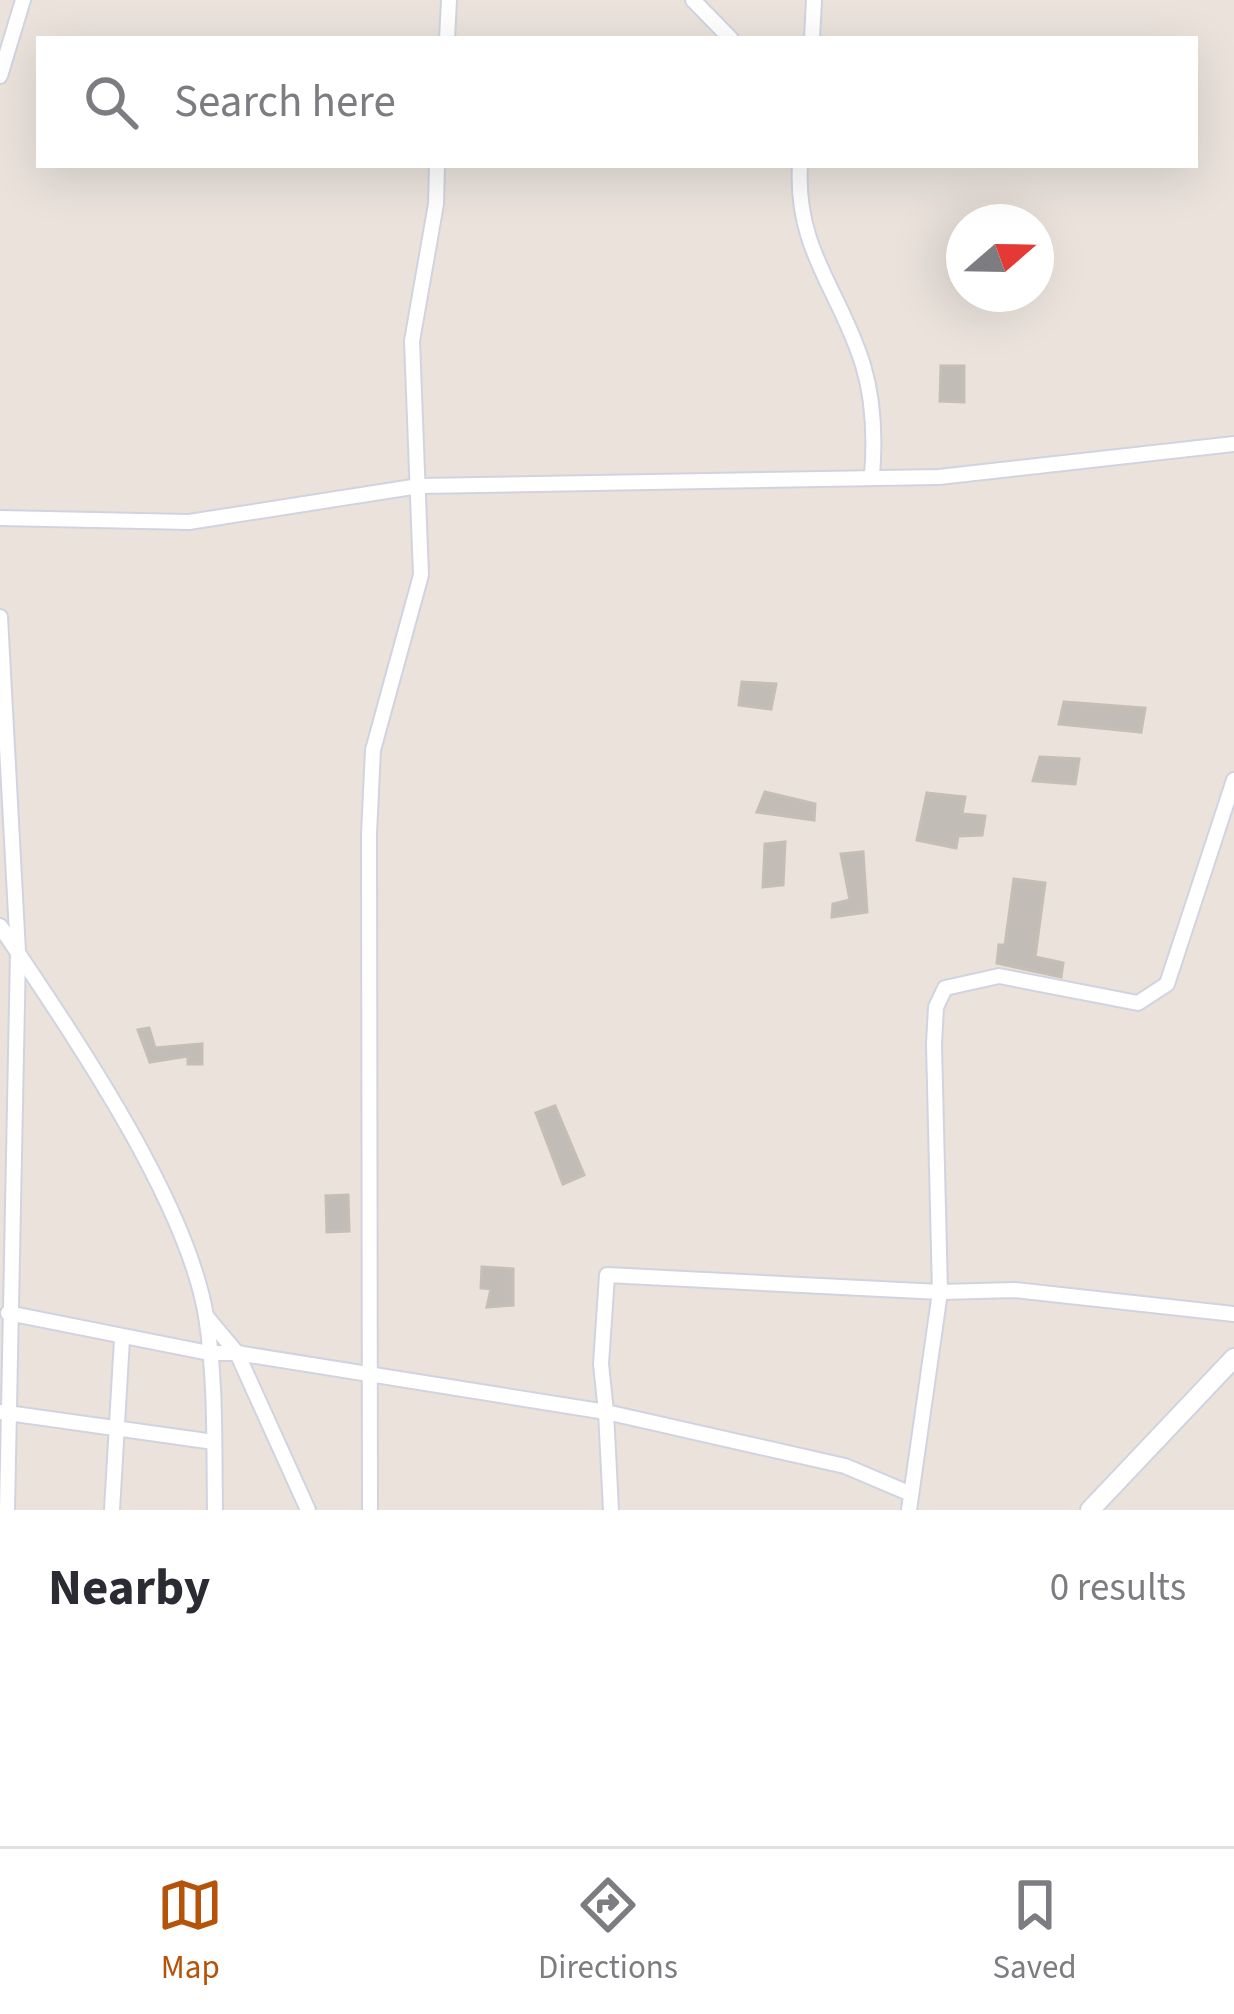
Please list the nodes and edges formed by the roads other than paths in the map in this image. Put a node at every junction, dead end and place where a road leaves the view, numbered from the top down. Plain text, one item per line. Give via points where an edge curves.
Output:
1 (23, 0) edge
2 (449, 0) edge
3 (693, 0) edge
4 (814, 0) edge
5 (447, 36) edge
6 (728, 36) edge
7 (812, 36) edge
8 (0, 76) edge
9 (436, 168) edge
10 (800, 168) edge
11 (1234, 444) edge
12 (872, 476) junction
13 (419, 486) junction
14 (0, 518) edge
15 (0, 617) edge
16 (1234, 780) edge
17 (0, 926) edge
18 (18, 952) junction
19 (5, 1237) edge
20 (940, 1292) junction
21 (8, 1313) junction
22 (1234, 1314) edge
23 (206, 1316) junction
24 (122, 1339) junction
25 (209, 1353) junction
26 (238, 1353) junction
27 (1234, 1358) edge
28 (369, 1377) junction
29 (3, 1412) edge
30 (606, 1412) junction
31 (113, 1428) junction
32 (214, 1442) junction
33 (910, 1502) edge
34 (8, 1510) edge
35 (112, 1510) edge
36 (215, 1510) edge
37 (308, 1510) edge
38 (370, 1510) edge
39 (611, 1510) edge
40 (1090, 1510) edge

1 - 8 street
2 - 5 street
3 - 6 street
4 - 7 street
9 - 13 street via 412,341
10 - 12 street via 800,219 870,395
11 - 12 street
12 - 13 street
13 - 14 street via 189,522
13 - 28 street via 421,575 373,750
15 - 18 street
16 - 20 street via 1175,968 1154,998 1123,1001 999,976 945,988 934,1044
17 - 18 street
18 - 19 street
18 - 23 street via 131,1138 194,1271
19 - 21 street
20 - 22 street via 1015,1290
20 - 30 street via 607,1275
20 - 33 street
21 - 24 street
21 - 29 street
23 - 25 street
23 - 26 street
24 - 25 street
24 - 31 street
25 - 26 street
25 - 32 street
26 - 28 street
26 - 37 street
27 - 40 street
28 - 30 street
28 - 38 street
29 - 31 street
29 - 34 street
30 - 33 street via 844,1466
30 - 39 street
31 - 32 street
31 - 35 street
32 - 36 street

